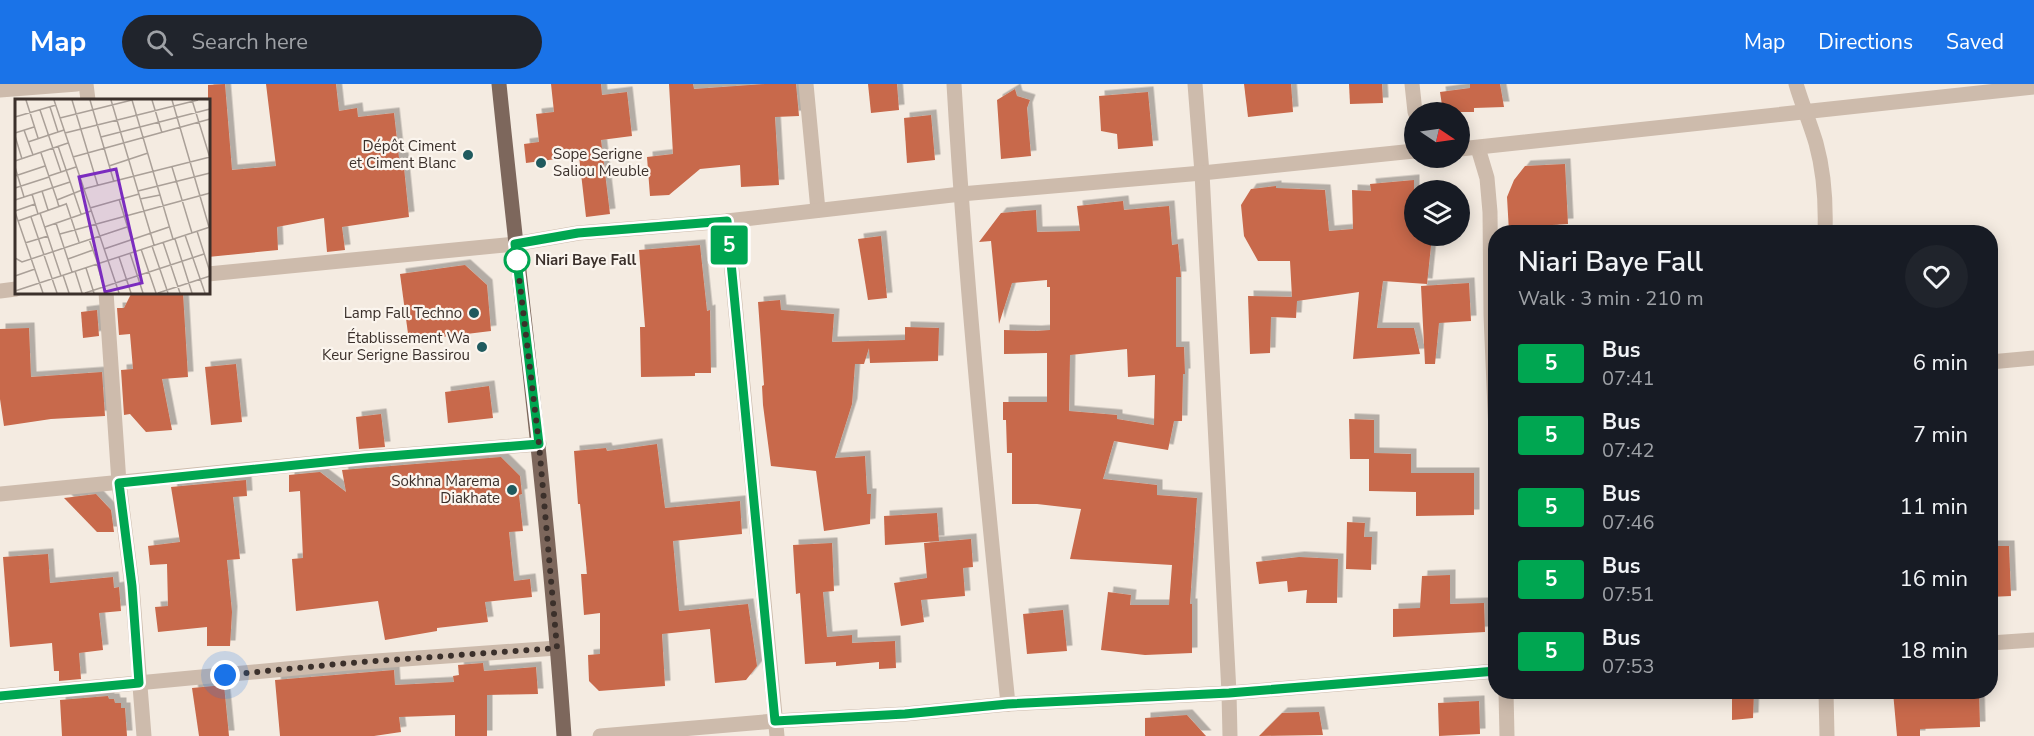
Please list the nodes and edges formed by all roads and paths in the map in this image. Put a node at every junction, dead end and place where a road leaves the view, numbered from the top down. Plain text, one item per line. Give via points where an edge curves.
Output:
1 (77, 84) edge
2 (86, 84) edge
3 (499, 84) edge
4 (806, 84) edge
5 (954, 84) edge
6 (1195, 84) edge
7 (1412, 84) edge
8 (1796, 84) edge
9 (2034, 87) edge
10 (0, 90) edge
11 (88, 99) edge
12 (1414, 102) edge
13 (1804, 111) junction
14 (1470, 148) edge
15 (1479, 148) junction
16 (1404, 152) edge
17 (1202, 173) junction
18 (961, 194) junction
19 (818, 210) junction
20 (727, 221) junction
21 (1490, 225) edge
22 (1825, 225) edge
23 (515, 244) junction
24 (210, 274) edge
25 (15, 289) edge
26 (0, 291) edge
27 (106, 294) edge
28 (2034, 358) edge
29 (1998, 361) edge
30 (539, 444) junction
31 (119, 483) junction
32 (0, 494) edge
33 (2034, 640) edge
34 (1998, 642) edge
35 (557, 648) junction
36 (1488, 672) edge
37 (139, 683) junction
38 (1229, 693) junction
39 (0, 696) edge
40 (1506, 699) edge
41 (1826, 699) edge
42 (1008, 704) junction
43 (776, 729) edge
44 (144, 736) edge
45 (564, 736) edge
46 (600, 736) edge
47 (1230, 736) edge
48 (1507, 736) edge
49 (1827, 736) edge

1 - 10 street
2 - 11 street
3 - 23 main road
4 - 19 street
5 - 18 street
6 - 17 street
7 - 12 street
8 - 13 street
9 - 13 street
13 - 15 street
13 - 22 street via 1824,181
14 - 15 street
15 - 21 street
16 - 17 street
17 - 18 street
17 - 38 street
18 - 19 street
18 - 42 street
19 - 20 street
20 - 23 street via 578,233
20 - 43 street
23 - 24 street
23 - 30 main road
25 - 26 street
27 - 31 street
28 - 29 street
30 - 31 street
30 - 35 main road
31 - 32 street
31 - 37 street
33 - 34 street
35 - 37 street
35 - 45 main road
36 - 38 street
37 - 39 street
37 - 44 street
38 - 42 street
38 - 47 street
40 - 48 street
41 - 49 street
42 - 43 street
43 - 46 street

